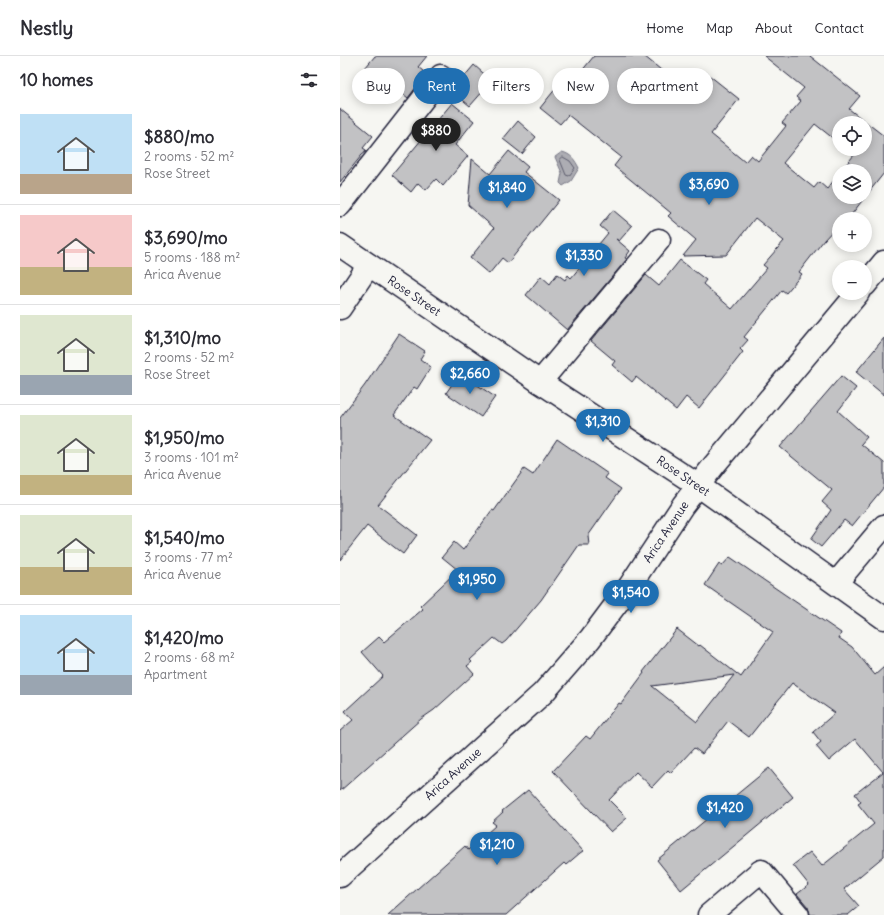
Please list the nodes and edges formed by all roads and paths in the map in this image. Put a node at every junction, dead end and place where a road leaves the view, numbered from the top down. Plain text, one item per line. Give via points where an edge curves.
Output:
1 (418, 104) edge
2 (340, 205) edge
3 (659, 240) dead end
4 (340, 245) edge
5 (884, 262) edge
6 (369, 266) junction
7 (872, 277) edge
8 (852, 300) edge
9 (340, 308) edge
10 (540, 382) junction
11 (699, 486) junction
12 (884, 526) edge
13 (837, 582) junction
14 (884, 618) edge
15 (340, 876) edge
16 (709, 915) edge
17 (798, 915) edge

1 - 2 street
3 - 10 street
4 - 6 street, Rose Street
5 - 7 street
6 - 9 street
6 - 10 street, Rose Street
8 - 11 street, Arica Avenue
10 - 11 street, Rose Street
11 - 13 street, Rose Street
11 - 15 street, Arica Avenue via 683,505 625,593 543,694
12 - 13 street
13 - 14 street, Rose Street
16 - 17 street via 761,871

